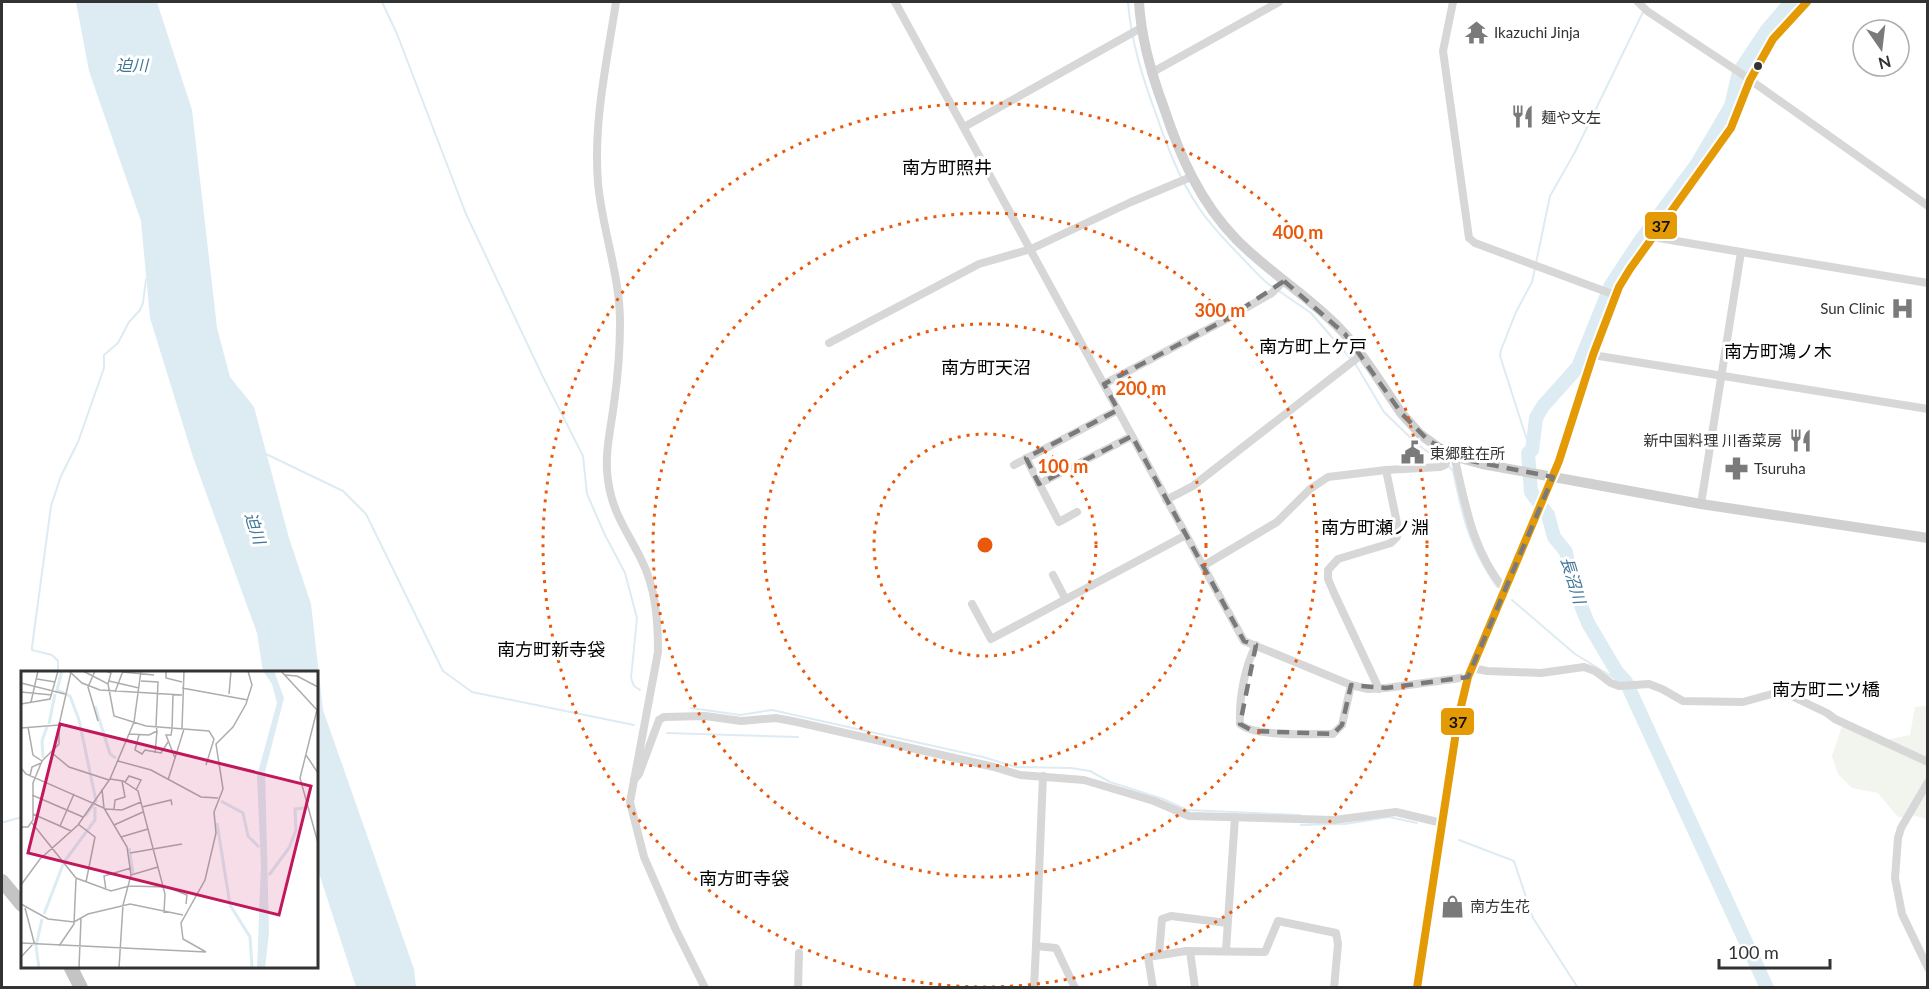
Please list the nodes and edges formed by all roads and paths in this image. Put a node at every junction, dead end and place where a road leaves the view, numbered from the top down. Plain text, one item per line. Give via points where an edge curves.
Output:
1 (616, 2) edge
2 (895, 2) edge
3 (1139, 2) edge
4 (1279, 2) edge
5 (1453, 2) edge
6 (1807, 2) edge
7 (1643, 6) edge
8 (1135, 31) junction
9 (1151, 73) junction
10 (1750, 80) junction
11 (964, 127) junction
12 (1186, 180) junction
13 (1928, 206) edge
14 (1653, 237) junction
15 (1031, 249) junction
16 (1741, 252) junction
17 (1928, 283) edge
18 (1279, 286) junction
19 (1611, 293) junction
20 (829, 344) dead end
21 (1593, 355) junction
22 (1355, 359) junction
23 (1722, 376) junction
24 (1104, 384) junction
25 (1928, 409) edge
26 (1118, 410) junction
27 (1132, 436) junction
28 (1026, 458) junction
29 (1449, 459) junction
30 (1014, 465) dead end
31 (1386, 470) junction
32 (1553, 477) junction
33 (1039, 484) junction
34 (1166, 500) junction
35 (1701, 504) junction
36 (1077, 512) dead end
37 (1186, 535) junction
38 (1928, 538) edge
39 (1203, 566) junction
40 (1053, 575) dead end
41 (1505, 590) junction
42 (1065, 598) junction
43 (972, 604) dead end
44 (1256, 645) junction
45 (1470, 673) junction
46 (1351, 685) junction
47 (1380, 689) junction
48 (1928, 762) edge
49 (1044, 776) junction
50 (633, 782) junction
51 (1928, 782) edge
52 (1235, 817) junction
53 (1442, 826) junction
54 (2, 881) edge
55 (21, 904) edge
56 (1227, 923) junction
57 (1036, 946) junction
58 (1226, 950) junction
59 (1190, 951) junction
60 (800, 953) dead end
61 (1159, 954) junction
62 (71, 968) edge
63 (1928, 968) edge
64 (81, 987) edge
65 (705, 987) edge
66 (798, 987) edge
67 (1034, 987) edge
68 (1076, 987) edge
69 (1153, 987) edge
70 (1195, 987) edge
71 (1334, 987) edge
72 (1417, 987) edge

1 - 50 street via 598,151 602,215 618,289 620,318 618,374 606,453 607,479 615,511 648,574 658,631 658,652
2 - 11 street
3 - 8 main road
4 - 9 street
5 - 19 street via 1443,51 1469,238
6 - 10 main road via 1773,39
7 - 10 street
8 - 9 main road
8 - 11 street
9 - 12 main road
10 - 13 street
10 - 14 main road via 1731,128
11 - 15 street
12 - 15 street via 1073,227
12 - 18 main road
14 - 16 street
14 - 19 main road
15 - 20 street via 979,264
15 - 24 street
16 - 17 street
16 - 23 street
18 - 22 main road via 1328,317 1345,334
18 - 24 street via 1225,320
19 - 21 main road
21 - 23 street
21 - 32 main road
22 - 29 main road via 1412,426
22 - 34 street via 1193,486
23 - 25 street
23 - 35 street
24 - 26 street
26 - 27 street
26 - 28 street
27 - 33 street
27 - 34 street
28 - 30 street
28 - 33 street
29 - 31 street via 1427,469
29 - 32 main road
29 - 41 street via 1473,535 1484,560
31 - 39 street via 1328,477 1277,522
31 - 47 street via 1397,537 1390,543 1338,560 1327,575
32 - 35 main road
32 - 41 main road
33 - 36 street via 1059,522
34 - 37 street
35 - 38 main road
37 - 39 street
37 - 42 street
39 - 44 street via 1244,641
40 - 42 street
41 - 45 main road
42 - 43 street via 991,639
44 - 46 street
44 - 46 street via 1250,656 1240,713 1244,729 1333,734 1342,725
45 - 47 street
45 - 48 street via 1541,673 1584,667 1611,683 1628,687 1649,684 1683,701 1743,702 1785,693
45 - 53 main road via 1458,719
46 - 47 street
49 - 50 street via 1014,774 776,718 741,721 668,715 659,720
49 - 52 street via 1092,782 1189,816
49 - 57 street
50 - 65 street via 630,802 644,857
51 - 63 street via 1901,828 1895,878 1902,914
52 - 53 street via 1334,820 1396,812
52 - 56 street
53 - 72 main road
54 - 55 highway
56 - 58 street
56 - 61 street via 1171,916 1162,919
57 - 67 street
57 - 68 street via 1056,948
58 - 59 street
58 - 71 street via 1265,952 1278,921 1336,933
59 - 61 street
59 - 70 street
60 - 66 street
61 - 69 street via 1148,957
62 - 64 highway

